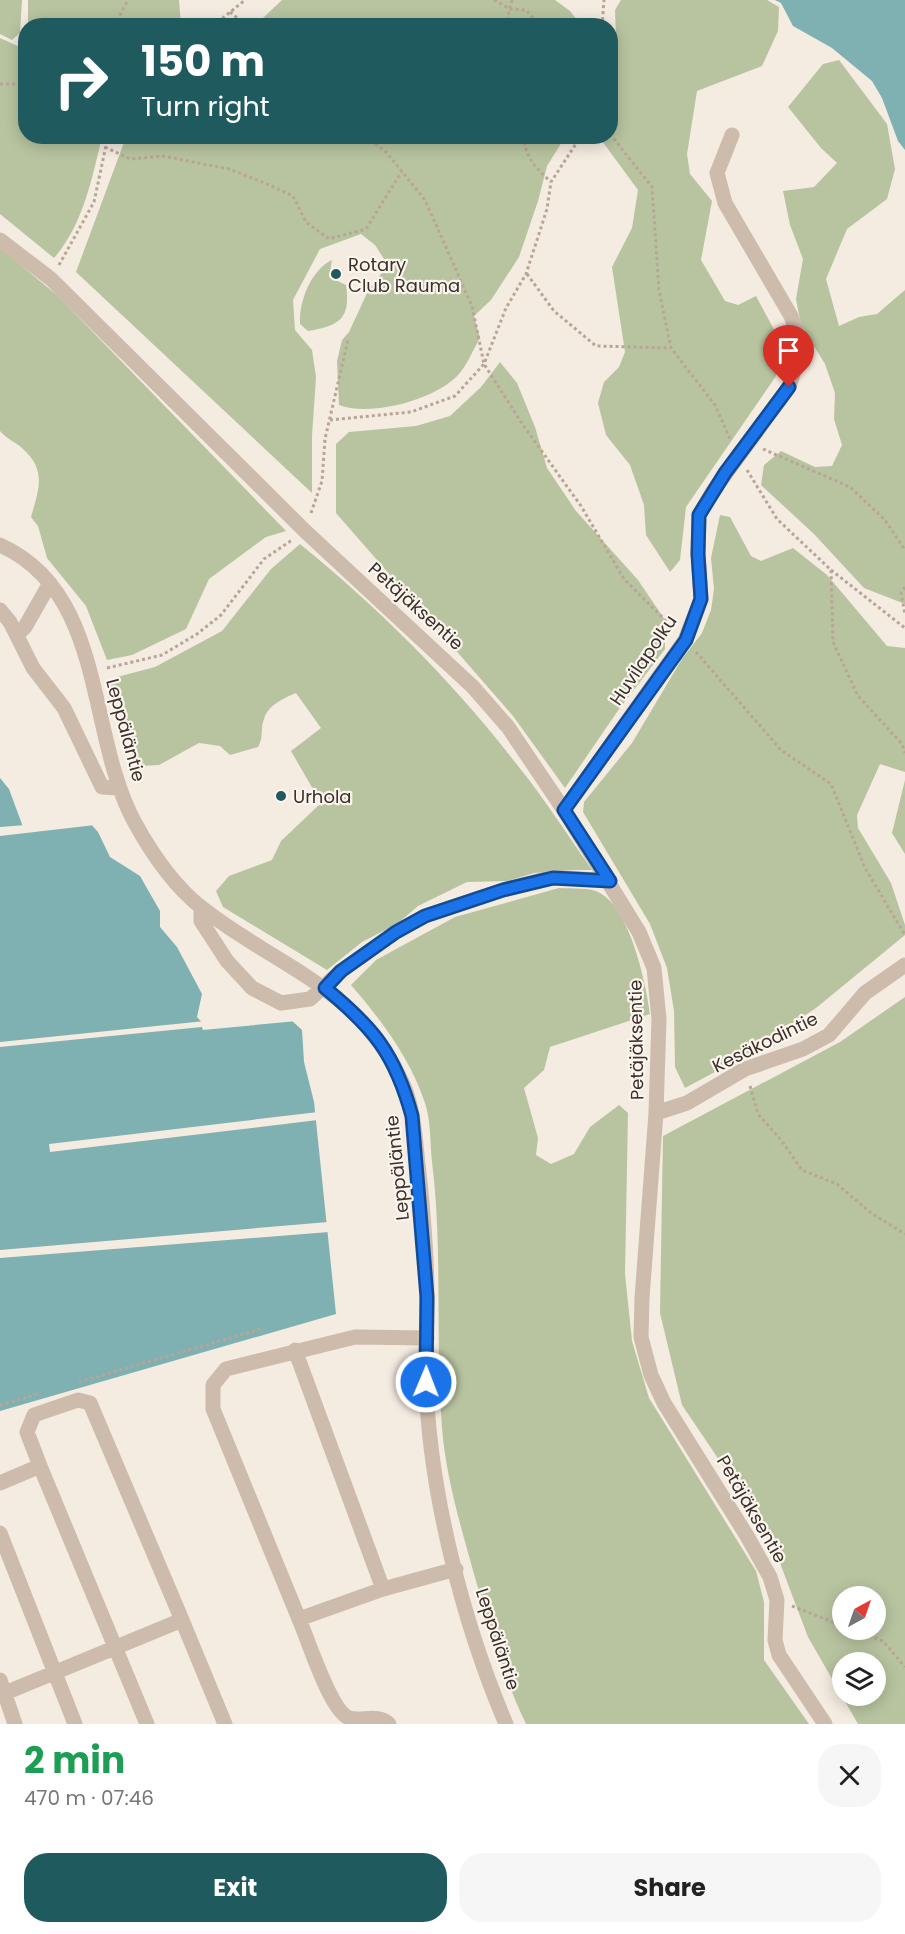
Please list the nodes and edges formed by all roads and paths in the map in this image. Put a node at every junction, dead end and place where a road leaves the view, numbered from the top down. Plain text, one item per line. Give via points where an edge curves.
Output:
1 (128, 0) edge
2 (245, 0) edge
3 (494, 0) edge
4 (512, 0) edge
5 (604, 0) edge
6 (510, 9) junction
7 (230, 12) junction
8 (118, 18) edge
9 (223, 18) edge
10 (237, 18) edge
11 (507, 18) edge
12 (534, 18) edge
13 (603, 18) edge
14 (0, 84) edge
15 (18, 84) edge
16 (732, 135) dead end
17 (106, 144) edge
18 (376, 144) edge
19 (525, 144) edge
20 (576, 144) edge
21 (618, 144) edge
22 (105, 147) junction
23 (402, 171) junction
24 (551, 182) junction
25 (0, 240) edge
26 (526, 274) junction
27 (51, 279) junction
28 (348, 340) dead end
29 (671, 348) junction
30 (484, 364) junction
31 (330, 420) junction
32 (747, 442) junction
33 (737, 455) junction
34 (305, 531) junction
35 (0, 545) edge
36 (905, 550) edge
37 (831, 570) junction
38 (50, 583) junction
39 (905, 587) edge
40 (0, 610) edge
41 (905, 614) edge
42 (905, 628) edge
43 (17, 634) junction
44 (686, 640) junction
45 (90, 671) junction
46 (905, 753) edge
47 (119, 788) junction
48 (564, 810) junction
49 (610, 881) junction
50 (201, 908) junction
51 (905, 935) edge
52 (905, 965) edge
53 (325, 988) junction
54 (745, 1069) junction
55 (656, 1113) junction
56 (905, 1234) edge
57 (264, 1328) dead end
58 (427, 1338) junction
59 (295, 1350) junction
60 (69, 1385) dead end
61 (46, 1392) dead end
62 (0, 1405) edge
63 (40, 1466) junction
64 (0, 1483) edge
65 (0, 1533) edge
66 (456, 1569) junction
67 (383, 1589) junction
68 (777, 1600) junction
69 (299, 1619) junction
70 (182, 1620) junction
71 (832, 1622) edge
72 (880, 1640) edge
73 (116, 1648) junction
74 (905, 1667) edge
75 (55, 1672) junction
76 (1, 1689) edge
77 (15, 1724) edge
78 (75, 1724) edge
79 (147, 1724) edge
80 (225, 1724) edge
81 (389, 1724) edge
82 (507, 1724) edge
83 (825, 1724) edge

1 - 8 path
2 - 7 path
3 - 6 path
4 - 6 path
5 - 13 path
6 - 11 path
6 - 12 path via 526,10
7 - 9 path
7 - 10 path
14 - 15 path
16 - 32 street, Huvilapolku via 717,173 725,203 791,316 798,337 798,358 789,387
17 - 22 path
18 - 23 path
19 - 24 path via 532,165
20 - 24 path
21 - 29 path via 652,187 659,290
22 - 23 path via 130,159 163,156 229,169 256,180 293,196 306,222 329,239 366,230
22 - 27 path via 94,202
23 - 30 path via 425,200 472,306
24 - 26 path via 548,209
25 - 27 street, Petäjäksentie
26 - 29 path via 554,311 596,346
26 - 30 path via 506,308
27 - 34 street, Petäjäksentie
28 - 31 path
29 - 33 path via 715,405
30 - 31 path via 455,396 411,412
30 - 44 path via 581,506 624,579
31 - 34 path via 322,481
32 - 33 street, Huvilapolku
32 - 36 path via 850,487 885,520
33 - 37 path via 777,519
33 - 44 street, Huvilapolku via 699,515 701,599
34 - 45 path via 264,559 221,615 197,634 162,655
34 - 48 street, Petäjäksentie via 474,687 507,727
35 - 38 street, Leppäläntie via 21,555
37 - 42 path
37 - 46 path via 833,642 858,696 902,744
38 - 43 street
38 - 45 street, Leppäläntie via 78,634
39 - 41 path via 901,593
40 - 43 street
43 - 47 street via 33,668 64,708 102,787
44 - 48 street, Huvilapolku
44 - 51 path via 781,750 831,784 865,868
45 - 47 street, Leppäläntie
47 - 50 street, Leppäläntie via 158,859
48 - 49 street, Petäjäksentie
49 - 53 street via 553,878 425,916 388,937 341,971
49 - 55 street, Petäjäksentie via 654,968 659,1019
50 - 53 street, Leppäläntie
50 - 53 street via 201,921 227,961 252,988 281,1002 310,999
52 - 54 street, Kesäkodintie via 865,993 829,1035
53 - 58 street, Leppäläntie via 379,1039 407,1098 420,1183
54 - 55 street, Kesäkodintie via 687,1103
54 - 56 path via 758,1114 802,1170 837,1184 871,1213
55 - 68 street, Petäjäksentie via 641,1336 651,1375 664,1402 747,1536 770,1577
57 - 60 path
58 - 59 street via 355,1337
58 - 66 street, Leppäläntie via 426,1382 433,1462
59 - 67 street
59 - 69 street via 226,1369 213,1385 211,1396
61 - 62 path
63 - 64 street
63 - 70 street via 27,1432 34,1415 78,1400 90,1403
63 - 73 street
65 - 75 street
66 - 67 street
66 - 82 street, Leppäläntie via 494,1695
67 - 69 street
68 - 71 path
68 - 83 street, Petäjäksentie via 779,1655
69 - 81 street via 336,1706 350,1718 378,1718
70 - 73 street
70 - 80 street
72 - 74 path
73 - 75 street
73 - 79 street
75 - 76 street
75 - 78 street
76 - 77 street

